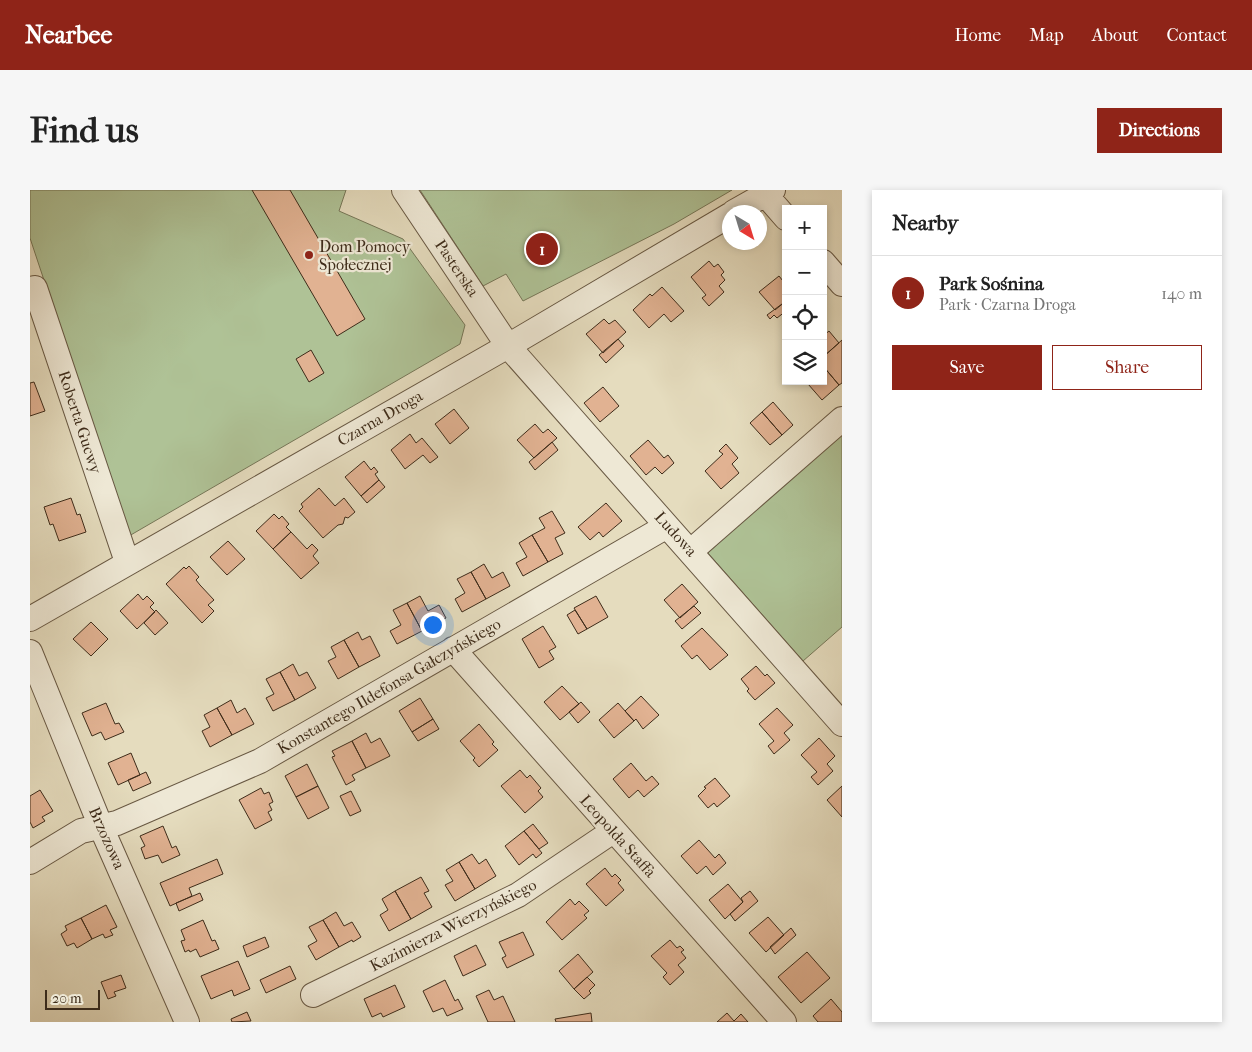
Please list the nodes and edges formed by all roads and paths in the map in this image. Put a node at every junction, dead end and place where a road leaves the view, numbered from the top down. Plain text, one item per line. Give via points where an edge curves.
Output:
1 (404, 190) edge
2 (769, 192) edge
3 (746, 205) edge
4 (782, 212) edge
5 (722, 220) edge
6 (827, 267) edge
7 (842, 284) edge
8 (30, 289) edge
9 (508, 346) junction
10 (842, 419) edge
11 (667, 526) junction
12 (691, 551) junction
13 (127, 562) junction
14 (30, 619) edge
15 (453, 649) junction
16 (30, 652) edge
17 (842, 724) edge
18 (101, 827) junction
19 (612, 831) junction
20 (30, 862) edge
21 (313, 995) dead end
22 (188, 1022) edge
23 (784, 1022) edge

1 - 9 street, Pasterska
2 - 3 street
2 - 4 street
5 - 9 street, Czarna Droga
6 - 7 street
8 - 13 street, Roberta Gucwy via 35,288
9 - 11 street, Ludowa
9 - 13 street, Czarna Droga
10 - 12 street
11 - 12 street, Ludowa
11 - 15 street, Konstantego Ildefonsa Gałczyńskiego
12 - 17 street, Ludowa
13 - 14 street, Czarna Droga
15 - 18 street, Konstantego Ildefonsa Gałczyńskiego via 260,761
15 - 19 street, Leopolda Staffa
16 - 18 street, Brzozowa
18 - 20 street, Konstantego Ildefonsa Gałczyńskiego via 82,832
18 - 22 street, Brzozowa
19 - 21 street, Kazimierza Wierzyńskiego via 518,895
19 - 23 street, Leopolda Staffa

